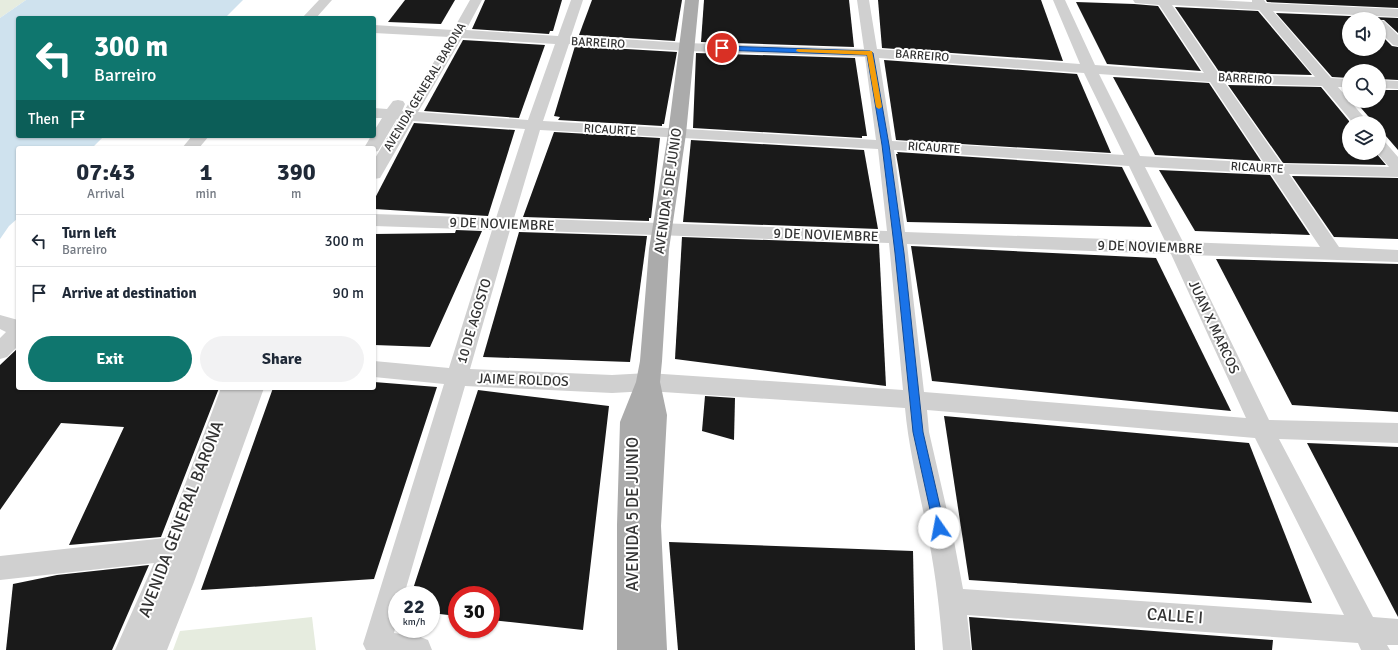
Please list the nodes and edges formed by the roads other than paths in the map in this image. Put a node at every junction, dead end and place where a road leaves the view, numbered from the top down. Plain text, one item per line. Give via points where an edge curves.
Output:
1 (326, 0) edge
2 (476, 0) edge
3 (577, 0) edge
4 (692, 0) edge
5 (863, 0) edge
6 (1059, 0) edge
7 (1139, 0) edge
8 (1355, 0) edge
9 (1162, 1) edge
10 (1260, 3) edge
11 (1342, 12) edge
12 (1367, 12) edge
13 (1398, 13) edge
14 (1386, 14) edge
15 (311, 16) edge
16 (450, 20) dead end
17 (376, 29) edge
18 (1386, 31) edge
19 (443, 33) junction
20 (458, 34) junction
21 (563, 41) junction
22 (1398, 42) edge
23 (686, 48) junction
24 (870, 53) junction
25 (427, 58) dead end
26 (1089, 68) junction
27 (1214, 78) junction
28 (1327, 83) junction
29 (1342, 83) edge
30 (1386, 84) edge
31 (1398, 85) edge
32 (404, 96) dead end
33 (376, 113) edge
34 (392, 114) junction
35 (408, 115) junction
36 (1355, 116) edge
37 (534, 125) junction
38 (677, 134) junction
39 (199, 138) edge
40 (885, 145) junction
41 (192, 146) edge
42 (373, 146) edge
43 (1386, 153) edge
44 (1133, 161) junction
45 (1398, 167) edge
46 (1276, 169) junction
47 (376, 171) edge
48 (1398, 172) edge
49 (376, 220) edge
50 (503, 224) junction
51 (661, 229) junction
52 (897, 238) junction
53 (1177, 248) junction
54 (1334, 254) junction
55 (1398, 256) edge
56 (0, 322) edge
57 (16, 330) edge
58 (16, 332) edge
59 (16, 333) edge
60 (0, 336) edge
61 (0, 352) edge
62 (376, 369) edge
63 (457, 377) junction
64 (648, 382) junction
65 (231, 390) edge
66 (252, 390) edge
67 (916, 400) junction
68 (1263, 429) junction
69 (1398, 433) edge
70 (173, 550) junction
71 (0, 568) edge
72 (952, 601) junction
73 (1398, 632) edge
74 (1371, 640) edge
75 (129, 650) edge
76 (153, 650) edge
77 (418, 650) edge
78 (632, 650) edge
79 (652, 650) edge
80 (957, 650) edge

1 - 15 street
2 - 20 street, AVENIDA GENERAL BARONA
3 - 21 street, 10 DE AGOSTO
4 - 23 main road, AVENIDA 5 DE JUNIO
5 - 24 street
6 - 26 street, JUAN X MARCOS
7 - 9 street
8 - 12 street
9 - 10 street
9 - 27 street
10 - 11 street
10 - 28 street
13 - 14 street
16 - 19 street, AVENIDA GENERAL BARONA
17 - 19 street, BARREIRO
18 - 22 street
19 - 20 street, BARREIRO
19 - 25 street, AVENIDA GENERAL BARONA
20 - 21 street, BARREIRO
20 - 35 street, AVENIDA GENERAL BARONA
21 - 23 street, BARREIRO
21 - 37 street, 10 DE AGOSTO
23 - 24 street, BARREIRO
23 - 38 main road, AVENIDA 5 DE JUNIO
24 - 26 street, BARREIRO
24 - 40 street
26 - 27 street, BARREIRO
26 - 44 street, JUAN X MARCOS
27 - 28 street, BARREIRO
27 - 46 street
28 - 29 street, BARREIRO
28 - 36 street
30 - 31 street
32 - 34 street, AVENIDA GENERAL BARONA
33 - 34 street, RICAURTE
34 - 35 street, RICAURTE
34 - 42 street, AVENIDA GENERAL BARONA
35 - 37 street, RICAURTE
35 - 47 street, AVENIDA GENERAL BARONA
37 - 38 street, RICAURTE
37 - 50 street, 10 DE AGOSTO
38 - 40 street, RICAURTE
38 - 51 main road, AVENIDA 5 DE JUNIO
39 - 41 street
40 - 44 street, RICAURTE
40 - 52 street
43 - 45 street
44 - 46 street, RICAURTE
44 - 53 street, JUAN X MARCOS
46 - 48 street, RICAURTE
46 - 54 street
49 - 50 street, 9 DE NOVIEMBRE
50 - 51 street, 9 DE NOVIEMBRE
50 - 63 street, 10 DE AGOSTO
51 - 52 street, 9 DE NOVIEMBRE
51 - 64 main road, AVENIDA 5 DE JUNIO
52 - 53 street, 9 DE NOVIEMBRE
52 - 67 street
53 - 54 street, 9 DE NOVIEMBRE
53 - 68 street, JUAN X MARCOS
54 - 55 street, 9 DE NOVIEMBRE
56 - 57 street
58 - 60 street
59 - 61 street
62 - 63 street, JAIME ROLDOS
63 - 64 street, JAIME ROLDOS via 612,384
63 - 77 street, 10 DE AGOSTO via 377,644
64 - 67 street, JAIME ROLDOS
64 - 78 main road, AVENIDA 5 DE JUNIO via 632,422
64 - 79 main road, AVENIDA 5 DE JUNIO via 655,415 647,526
65 - 70 street, AVENIDA GENERAL BARONA
66 - 76 street, AVENIDA GENERAL BARONA
67 - 68 street, JAIME ROLDOS
67 - 72 street via 918,432 942,541
68 - 69 street, JAIME ROLDOS
68 - 74 street, JUAN X MARCOS
70 - 71 street
70 - 75 street, AVENIDA GENERAL BARONA
72 - 74 street, CALLE I
72 - 80 street
73 - 74 street, CALLE I

